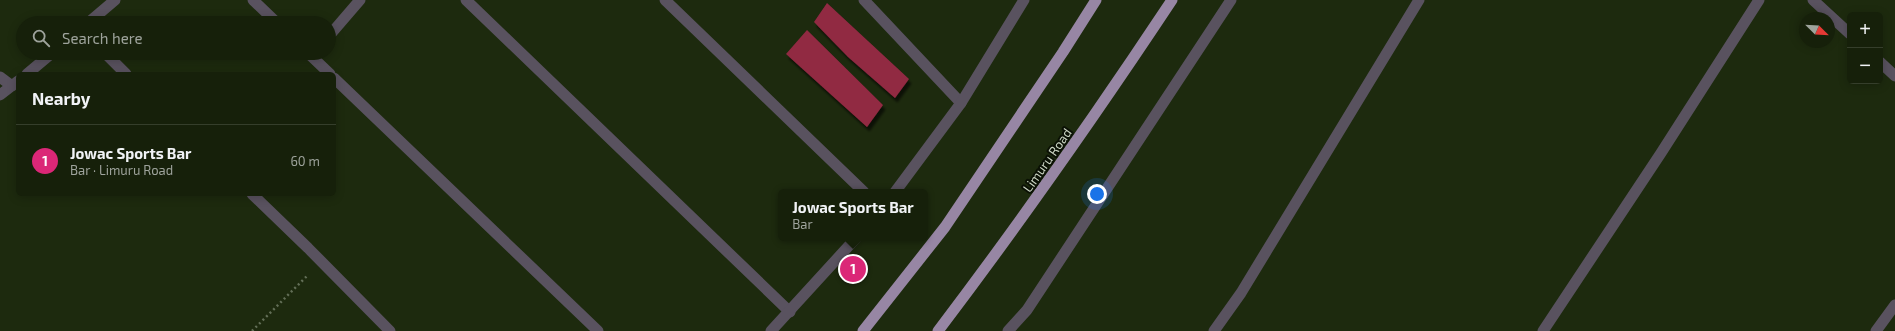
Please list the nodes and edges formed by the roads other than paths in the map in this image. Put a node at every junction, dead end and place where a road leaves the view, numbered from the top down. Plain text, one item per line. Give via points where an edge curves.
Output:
1 (116, 0) edge
2 (253, 0) edge
3 (360, 0) edge
4 (466, 0) edge
5 (666, 0) edge
6 (864, 0) edge
7 (1024, 0) edge
8 (1096, 0) edge
9 (1172, 0) edge
10 (1231, 0) edge
11 (1419, 0) edge
12 (1759, 0) edge
13 (1813, 0) edge
14 (97, 16) edge
15 (270, 16) edge
16 (336, 28) edge
17 (1847, 31) edge
18 (44, 60) edge
19 (111, 60) edge
20 (317, 60) edge
21 (1883, 65) edge
22 (29, 72) edge
23 (124, 72) edge
24 (328, 72) edge
25 (1895, 76) edge
26 (0, 77) edge
27 (336, 80) edge
28 (15, 84) edge
29 (0, 95) edge
30 (961, 103) junction
31 (861, 189) edge
32 (897, 189) edge
33 (254, 196) edge
34 (853, 241) edge
35 (1895, 305) edge
36 (790, 312) junction
37 (390, 331) edge
38 (598, 331) edge
39 (771, 331) edge
40 (863, 331) edge
41 (938, 331) edge
42 (1008, 331) edge
43 (1214, 331) edge
44 (1543, 331) edge
45 (1876, 331) edge

1 - 14 street
2 - 15 street
3 - 16 street
4 - 36 street
5 - 31 street
6 - 30 street
7 - 30 street
8 - 40 highway via 1064,52 945,228
9 - 41 highway, Limuru Road via 1014,231
10 - 42 street via 1027,310
11 - 43 street via 1241,293
12 - 44 street
13 - 17 street
18 - 22 street
19 - 23 street
20 - 24 street
21 - 25 street
26 - 28 street
27 - 38 street
28 - 29 street
30 - 32 street
33 - 37 street
34 - 36 street
35 - 45 street
36 - 39 street

